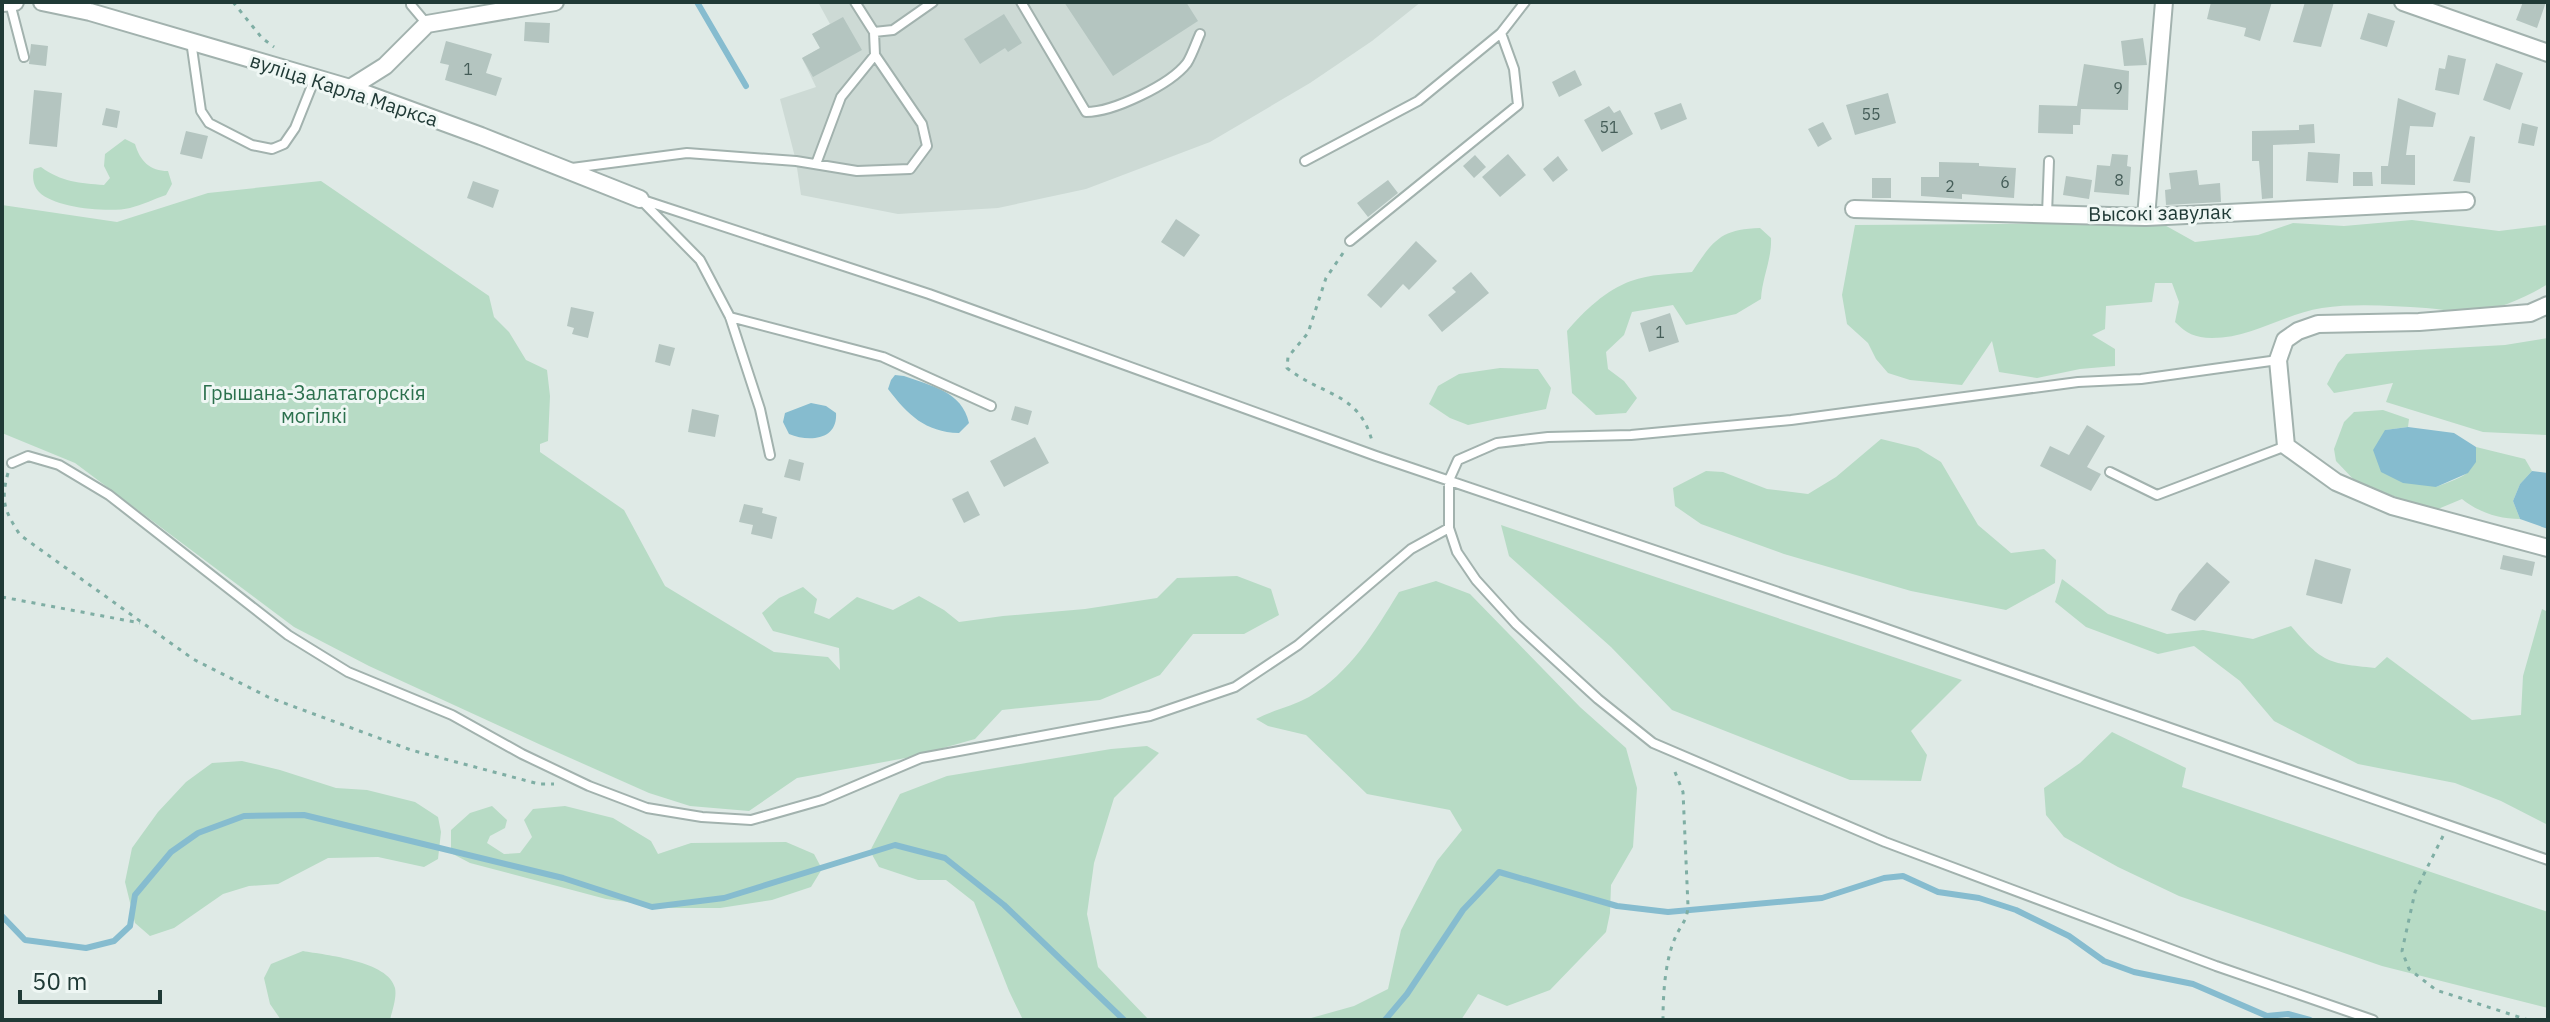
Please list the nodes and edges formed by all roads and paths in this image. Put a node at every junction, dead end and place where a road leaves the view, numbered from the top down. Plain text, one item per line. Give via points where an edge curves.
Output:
1 (13, 2) edge
2 (42, 2) edge
3 (233, 2) edge
4 (411, 2) edge
5 (555, 2) edge
6 (855, 2) edge
7 (933, 2) edge
8 (1021, 2) edge
9 (1525, 2) edge
10 (2164, 2) edge
11 (2, 3) edge
12 (526, 4) edge
13 (2412, 4) edge
14 (427, 24) junction
15 (874, 32) junction
16 (1501, 33) junction
17 (1200, 34) dead end
18 (191, 40) junction
19 (2548, 53) edge
20 (283, 54) dead end
21 (875, 55) junction
22 (24, 57) dead end
23 (315, 78) junction
24 (350, 88) junction
25 (1305, 161) dead end
26 (2049, 161) dead end
27 (816, 164) junction
28 (564, 169) junction
29 (640, 199) junction
30 (2466, 201) dead end
31 (1854, 209) dead end
32 (2047, 214) junction
33 (2146, 217) junction
34 (1350, 241) joint
35 (2548, 305) edge
36 (730, 317) junction
37 (2278, 360) junction
38 (991, 406) dead end
39 (2286, 446) junction
40 (770, 455) dead end
41 (1376, 456) junction
42 (12, 463) joint
43 (2110, 472) dead end
44 (1449, 480) junction
45 (1449, 528) junction
46 (2548, 548) edge
47 (2, 597) edge
48 (143, 624) junction
49 (1666, 749) junction
50 (589, 786) junction
51 (2449, 826) junction
52 (2548, 860) edge
53 (1663, 1020) edge
54 (2373, 1020) edge
55 (2528, 1020) edge

1 - 11 street
1 - 22 lane
2 - 18 street, вуліца Карла Маркса
3 - 20 path via 262,38
4 - 14 lane
5 - 12 street
6 - 15 lane
7 - 15 lane via 893,30
8 - 17 lane via 1086,112 1101,112 1151,90 1186,64
9 - 16 lane
10 - 33 street
12 - 14 street
13 - 19 street
14 - 24 street via 385,66
15 - 21 lane
16 - 25 lane via 1418,101
16 - 34 lane via 1514,69 1518,105
18 - 23 street, вуліца Карла Маркса
18 - 23 lane via 201,111 209,123 252,145 272,149 284,144
21 - 27 lane via 841,97
21 - 27 lane via 922,124 927,146 910,169 857,171
23 - 24 street, вуліца Карла Маркса
24 - 28 street, вуліца Карла Маркса
26 - 32 lane
27 - 28 lane via 687,153
28 - 29 street, вуліца Карла Маркса
29 - 36 lane via 700,260
29 - 41 lane via 958,304
30 - 33 street, Высокі завулак
31 - 32 street, Высокі завулак
32 - 33 street, Высокі завулак
34 - 41 path via 1326,278 1308,333 1288,357 1287,368 1304,382 1350,402 1367,423
35 - 37 street via 2530,313 2318,324 2285,340
36 - 38 lane via 883,357
36 - 40 lane
37 - 39 street
37 - 44 lane via 1791,420 1497,443 1458,460
39 - 43 lane via 2157,495
39 - 46 street via 2336,482 2392,506
41 - 44 lane
42 - 48 path via 2,507 20,535
42 - 50 lane via 28,456 59,465 109,495 288,635 348,672 452,715
44 - 45 lane
44 - 51 lane
45 - 49 lane via 1476,580 1516,624 1598,699
45 - 50 lane via 1411,549 1298,645 1235,687 1150,716 921,758 822,800 751,820 647,808
47 - 48 path
48 - 50 path via 193,659 268,697 411,750 539,784
49 - 53 path via 1683,792 1688,906 1663,989
49 - 54 lane via 1885,842
51 - 52 lane
51 - 55 path via 2415,892 2402,951 2409,969 2436,990

